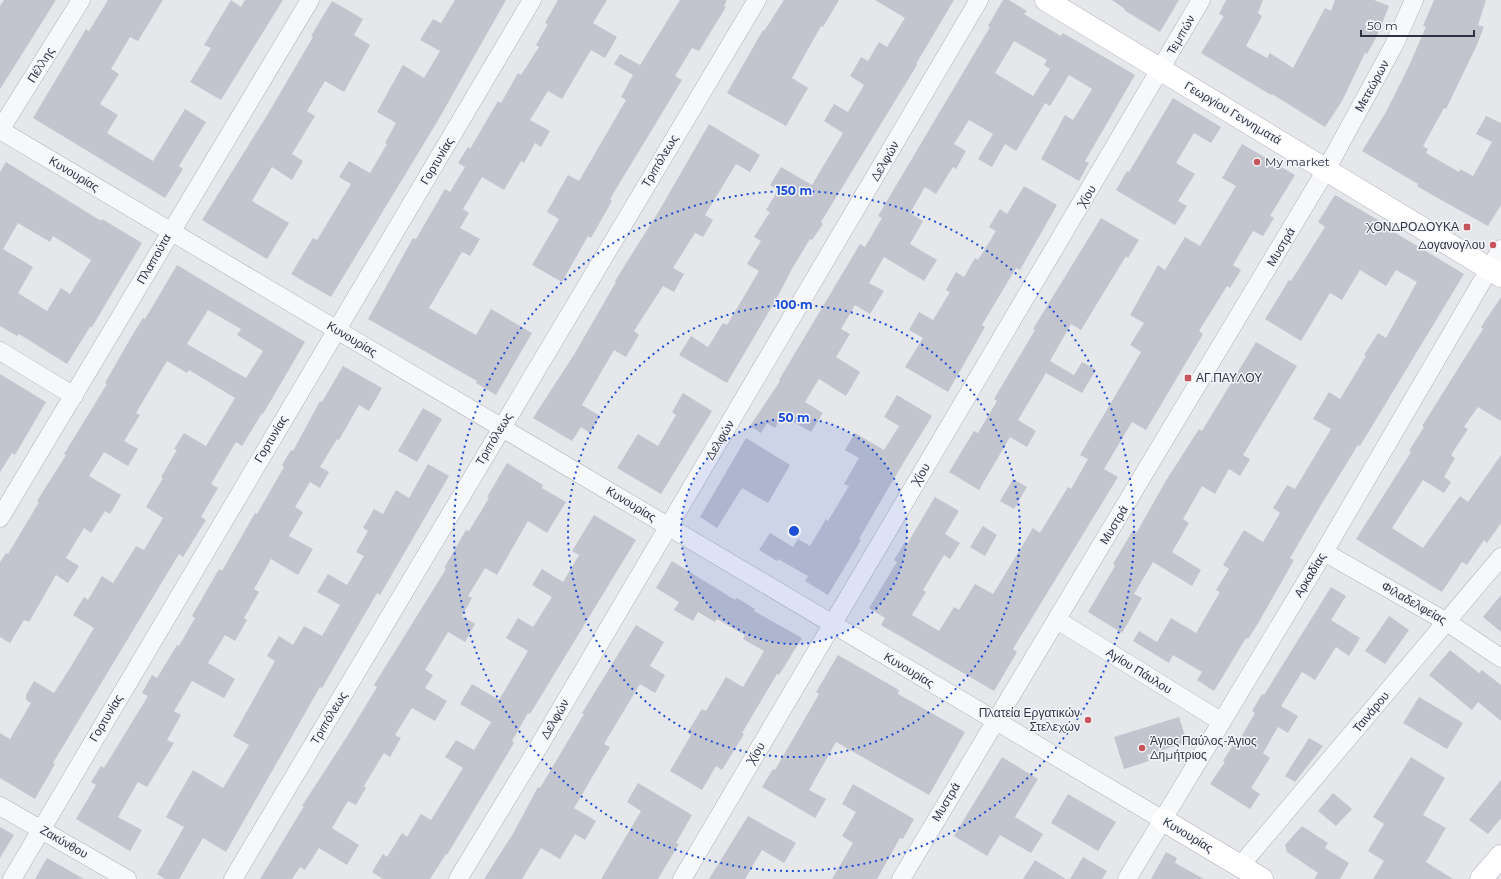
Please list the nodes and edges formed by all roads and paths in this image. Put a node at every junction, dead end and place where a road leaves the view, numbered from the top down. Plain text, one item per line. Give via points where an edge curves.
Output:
1 (82, 0) edge
2 (310, 0) edge
3 (532, 0) edge
4 (756, 0) edge
5 (979, 0) edge
6 (1046, 0) edge
7 (1201, 0) edge
8 (1414, 0) edge
9 (1161, 70) junction
10 (0, 130) edge
11 (1326, 170) junction
12 (170, 231) junction
13 (1501, 249) edge
14 (1495, 273) edge
15 (336, 330) junction
16 (0, 351) edge
17 (74, 396) junction
18 (501, 427) junction
19 (0, 518) edge
20 (668, 526) junction
21 (1324, 552) junction
22 (1501, 557) edge
23 (1057, 620) junction
24 (1447, 622) junction
25 (832, 624) junction
26 (1501, 658) edge
27 (995, 721) junction
28 (1222, 722) junction
29 (0, 806) edge
30 (1163, 820) junction
31 (41, 828) junction
32 (1501, 856) edge
33 (1240, 866) junction
34 (12, 879) edge
35 (127, 879) edge
36 (233, 879) edge
37 (458, 879) edge
38 (682, 879) edge
39 (901, 879) edge
40 (1127, 879) edge
41 (1262, 879) edge
42 (1481, 879) edge

1 - 10 street, Πέλλης
2 - 12 street, Πλαπούτα
3 - 15 street, Γορτυνίας
4 - 18 street, Τριπόλεως
5 - 20 street, Δελφών
6 - 9 street, Γεωργίου Γεννηματά
7 - 9 street, Τεμπών
8 - 11 street, Μετεώρων via 1394,45
9 - 11 street, Γεωργίου Γεννηματά
9 - 25 street, Χίου
10 - 12 street, Κυνουρίας
11 - 14 street, Γεωργίου Γεννηματά
11 - 23 street, Μυστρά
12 - 15 street, Κυνουρίας
12 - 17 street, Πλαπούτα
13 - 14 street, Αρκαδίας
14 - 21 street, Αρκαδίας
15 - 18 street, Κυνουρίας
15 - 31 street, Γορτυνίας
16 - 17 street
17 - 19 street, Πλαπούτα
18 - 20 street, Κυνουρίας
18 - 36 street, Τριπόλεως
20 - 25 street, Κυνουρίας
20 - 37 street, Δελφών
21 - 24 street, Φιλαδελφείας
21 - 28 street, Αρκαδίας
22 - 24 street, Ταινάρου
23 - 27 street, Μυστρά
23 - 28 street, Αγίου Πάυλου
24 - 26 street, Φιλαδελφείας
24 - 33 street, Ταινάρου
25 - 27 street, Κυνουρίας
25 - 38 street, Χίου
27 - 30 street, Κυνουρίας
27 - 39 street, Μυστρά
28 - 30 street, Αρκαδίας
29 - 31 street, Ζακύνθου
30 - 33 street, Κυνουρίας
30 - 40 street, Αρκαδίας
31 - 34 street, Γορτυνίας
31 - 35 street, Ζακύνθου
32 - 42 street
33 - 41 street, Κυνουρίας

